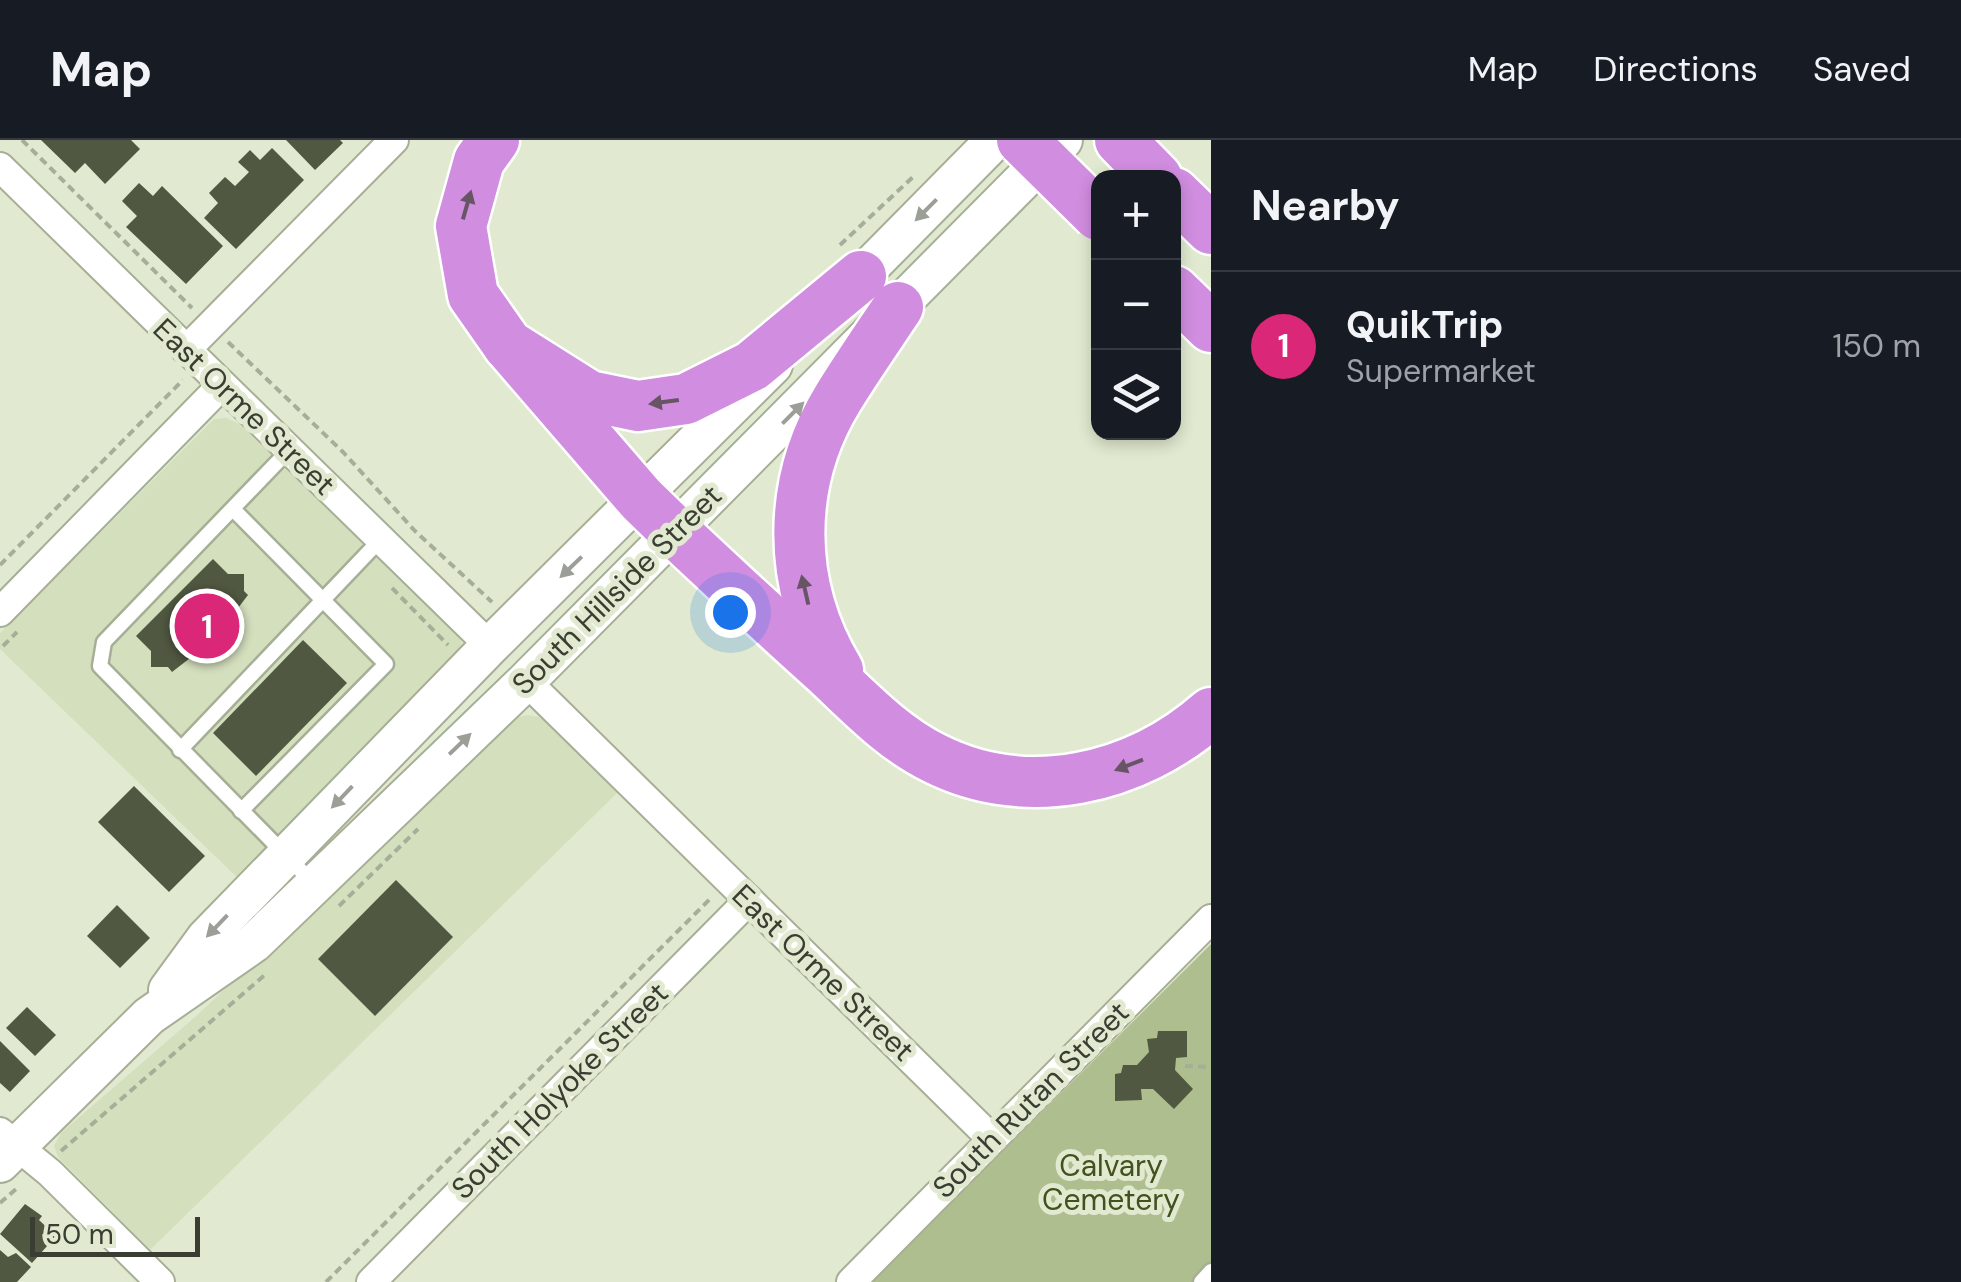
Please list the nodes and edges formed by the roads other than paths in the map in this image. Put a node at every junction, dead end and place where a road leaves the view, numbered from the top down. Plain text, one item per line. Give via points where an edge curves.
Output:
1 (394, 140) edge
2 (494, 140) edge
3 (995, 140) edge
4 (1022, 140) edge
5 (1063, 140) edge
6 (1120, 140) edge
7 (0, 166) edge
8 (1150, 170) edge
9 (1181, 200) edge
10 (1091, 208) edge
11 (1211, 229) edge
12 (861, 276) junction
13 (898, 307) junction
14 (508, 346) junction
15 (186, 363) junction
16 (222, 385) junction
17 (289, 450) junction
18 (233, 508) junction
19 (658, 516) junction
20 (380, 540) junction
21 (324, 600) junction
22 (0, 612) edge
23 (490, 646) junction
24 (526, 681) junction
25 (864, 707) junction
26 (1211, 714) edge
27 (180, 750) junction
28 (241, 811) junction
29 (285, 856) junction
30 (314, 885) junction
31 (750, 900) junction
32 (1211, 919) edge
33 (149, 1016) junction
34 (992, 1139) junction
35 (6, 1147) edge
36 (1211, 1272) edge
37 (160, 1282) edge
38 (371, 1282) edge
39 (851, 1282) edge
40 (1200, 1282) edge

1 - 15 street via 210,325
14 -> 2 highway via 473,295 461,226 479,161
3 -> 12 main road, South Hillside Street
4 - 10 highway, bridge
5 - 13 main road, South Hillside Street
6 - 8 highway
7 - 15 street, East Orme Street
9 - 11 highway
12 -> 14 highway via 752,366 686,399 638,406 589,396
12 - 19 main road, South Hillside Street
19 -> 13 main road, South Hillside Street
25 -> 13 highway via 813,620 802,580 798,513 809,463 836,400
14 - 19 highway
15 - 16 street, East Orme Street
16 - 17 street, East Orme Street
16 - 22 street
17 - 18 lane
17 - 20 street, East Orme Street
18 - 21 lane
18 - 27 lane via 104,642 100,666
19 -> 23 main road, South Hillside Street
19 - 24 main road, South Hillside Street
19 - 25 highway
20 - 21 lane
20 - 23 street, East Orme Street
21 - 27 lane via 280,656
21 - 28 lane via 386,664 283,758
23 -> 29 main road, South Hillside Street
30 -> 24 main road, South Hillside Street
24 - 31 street, East Orme Street
26 -> 25 highway via 1154,755 1118,769 1036,782 974,774 935,759
27 - 28 lane
28 - 29 lane
29 - 30 lane
29 -> 33 main road, South Hillside Street via 206,938
30 - 33 main road, South Hillside Street via 254,943
31 - 34 street, East Orme Street
31 - 38 street, South Holyoke Street
32 - 34 street, South Rutan Street
33 - 35 main road, South Hillside Street
34 - 39 street, South Rutan Street
35 - 37 street via 50,1173
36 - 40 lane

